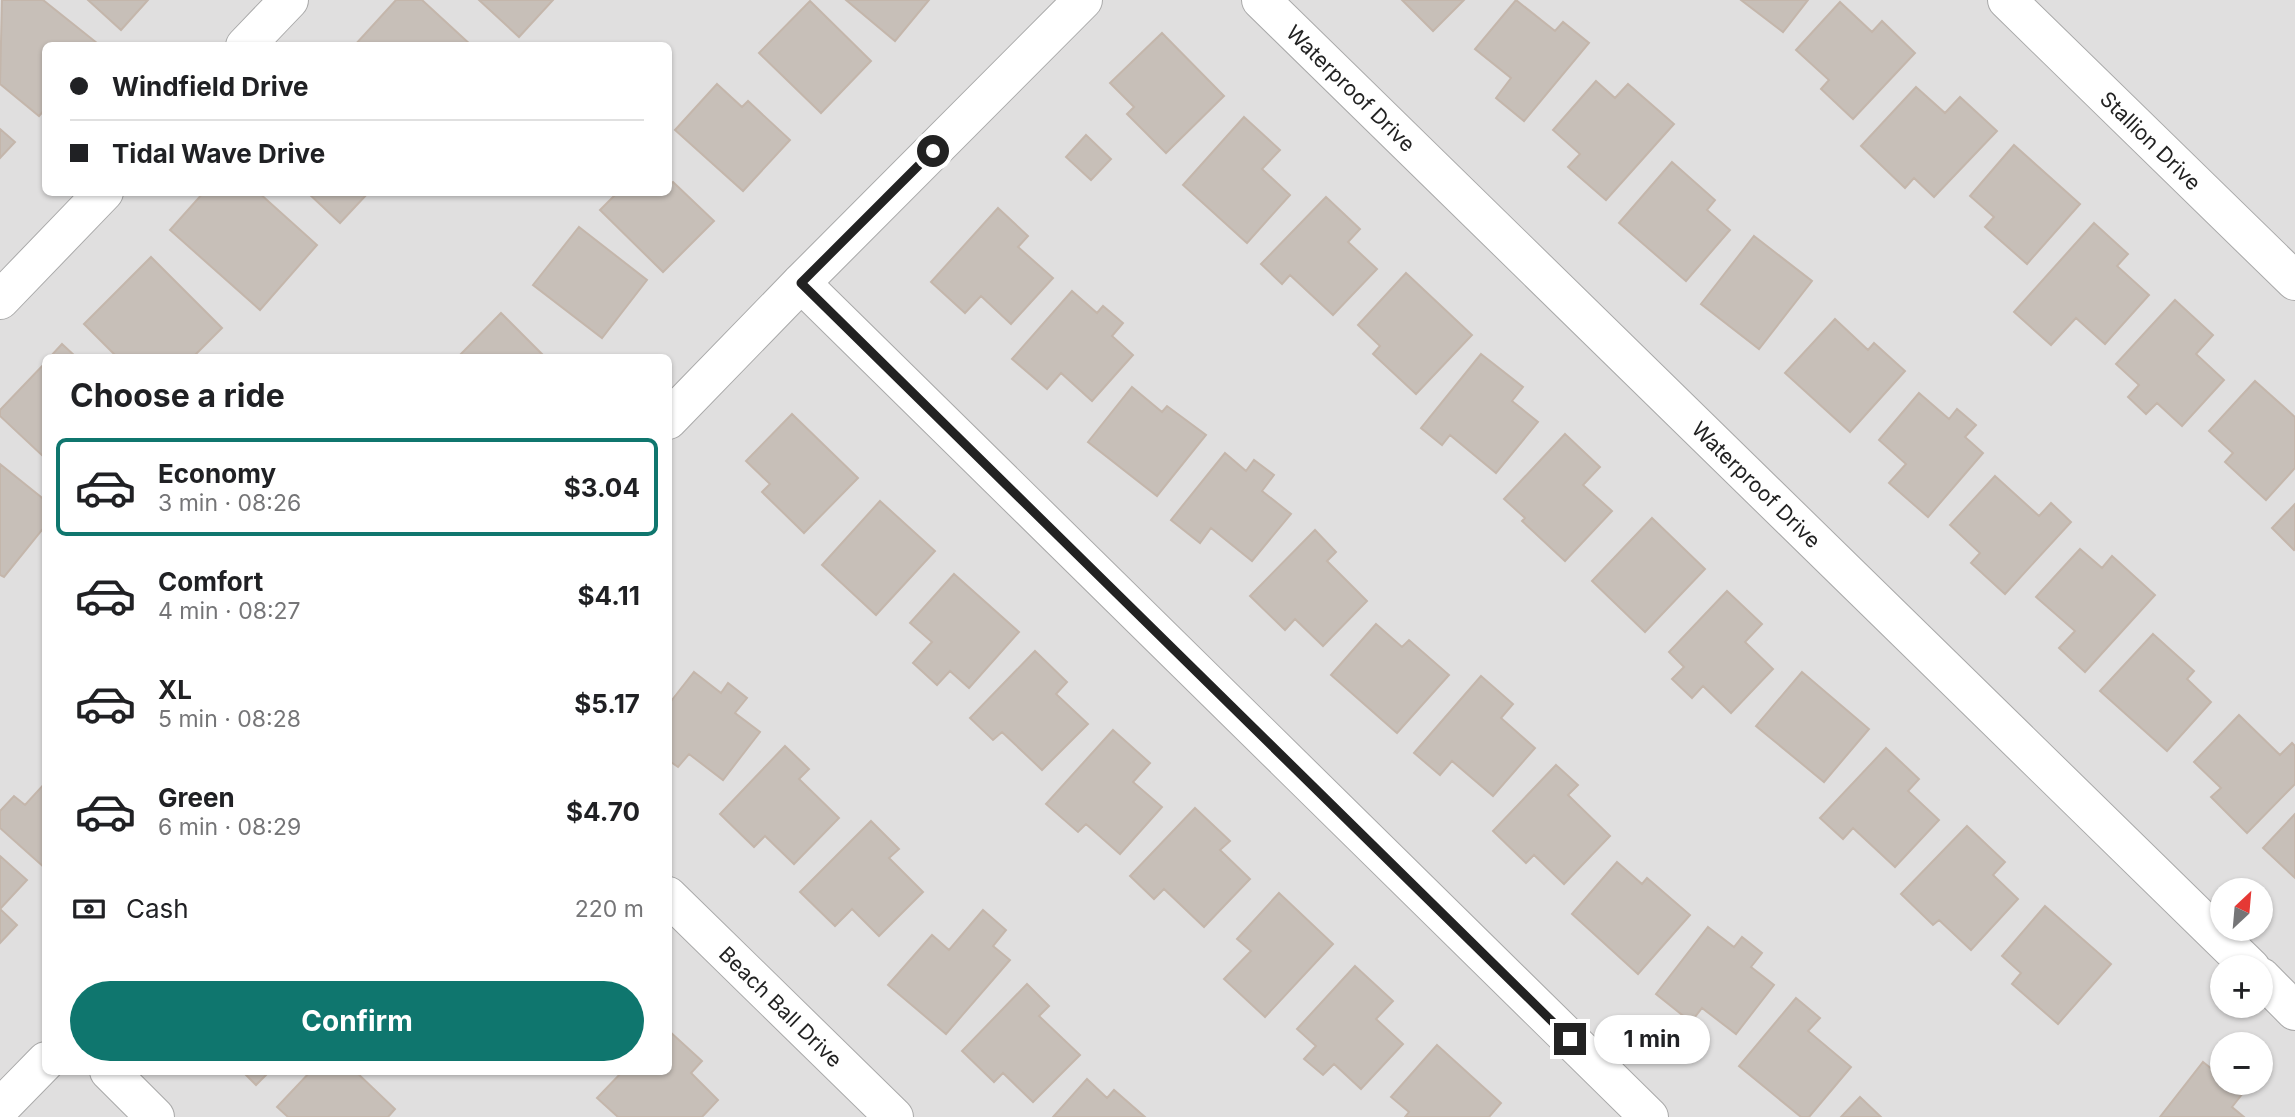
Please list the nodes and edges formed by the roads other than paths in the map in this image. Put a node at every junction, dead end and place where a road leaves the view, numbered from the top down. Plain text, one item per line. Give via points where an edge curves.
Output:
1 (289, 0) edge
2 (1083, 0) edge
3 (1261, 0) edge
4 (2007, 0) edge
5 (249, 42) edge
6 (100, 196) edge
7 (2295, 281) edge
8 (801, 283) junction
9 (0, 300) edge
10 (672, 416) edge
11 (672, 900) edge
12 (2238, 955) edge
13 (2273, 989) edge
14 (2295, 1010) edge
15 (42, 1065) edge
16 (113, 1075) edge
17 (0, 1108) edge
18 (155, 1117) edge
19 (894, 1117) edge
20 (1649, 1117) edge

1 - 5 street
2 - 8 street
3 - 12 street, Waterproof Drive
4 - 7 street, Stallion Drive
6 - 9 street
8 - 10 street
8 - 20 street
11 - 19 street, Beach Ball Drive
13 - 14 street
15 - 17 street
16 - 18 street

